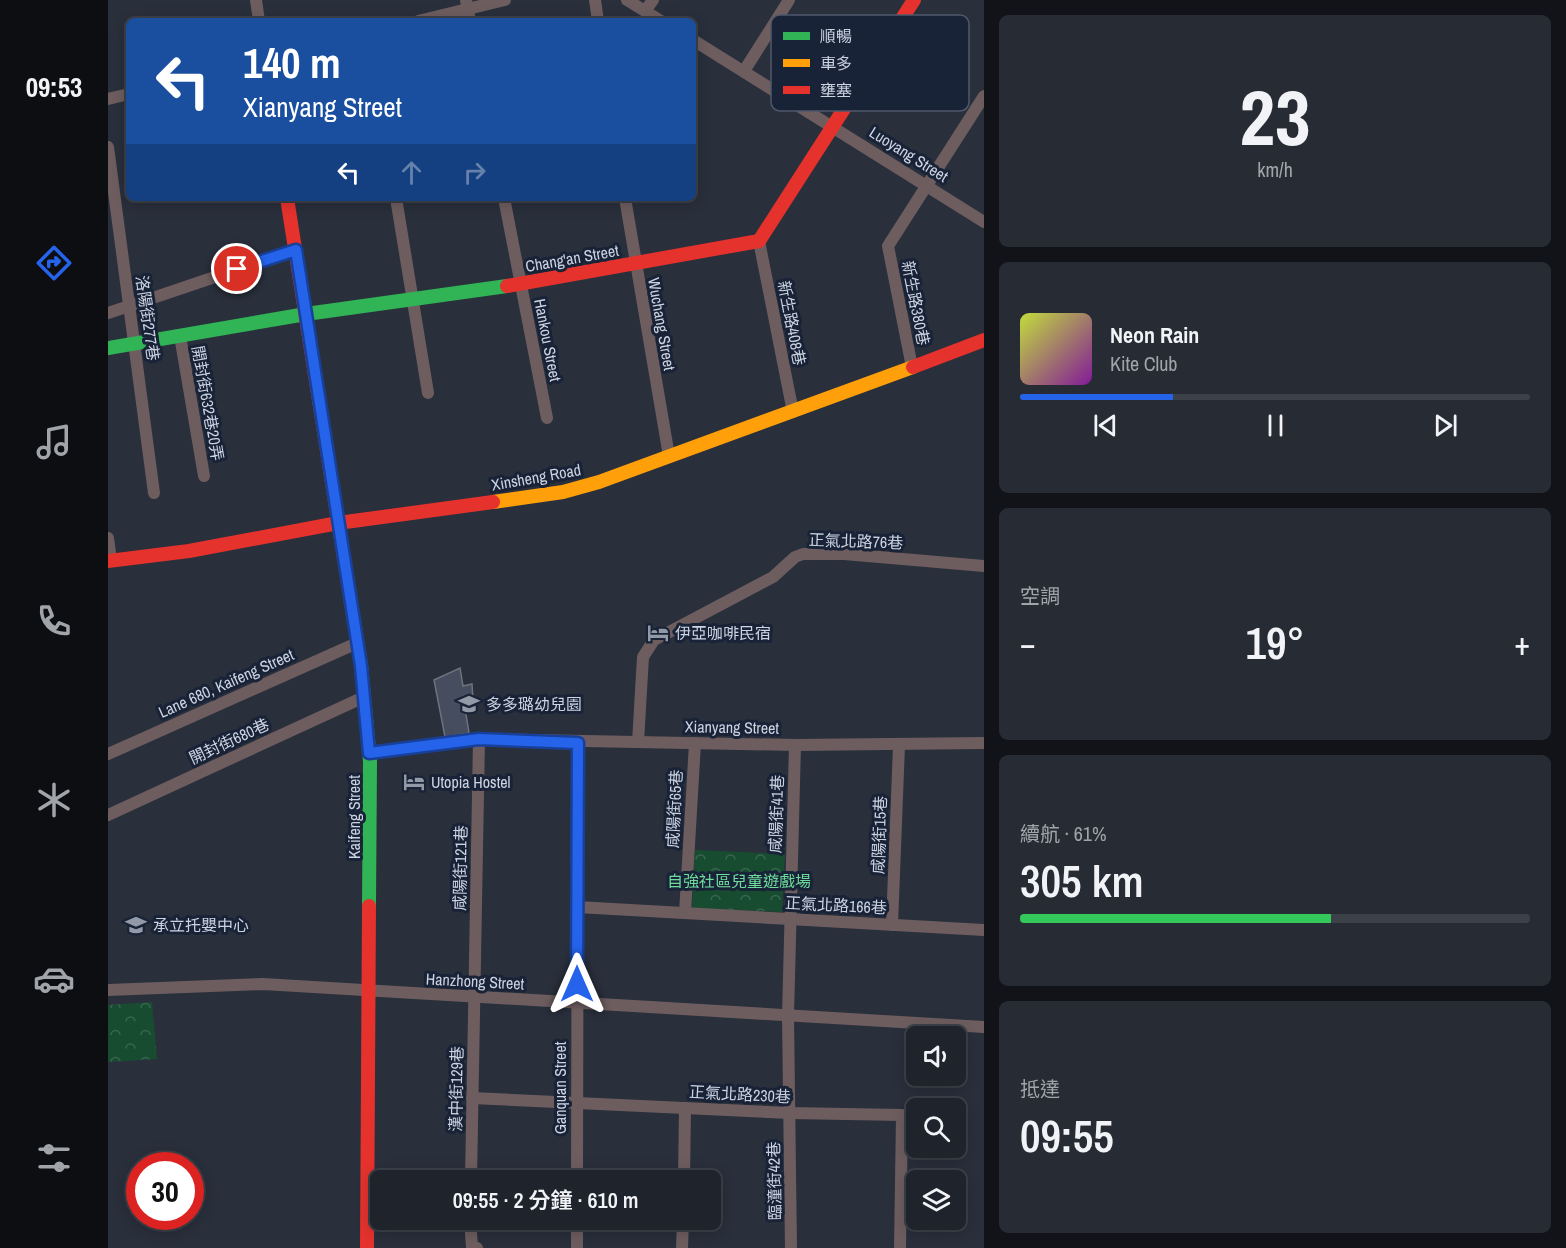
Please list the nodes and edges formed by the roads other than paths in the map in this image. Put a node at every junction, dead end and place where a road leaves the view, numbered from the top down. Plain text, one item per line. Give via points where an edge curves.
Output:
1 (256, 0) edge
2 (505, 0) edge
3 (595, 0) edge
4 (627, 0) edge
5 (652, 0) edge
6 (789, 0) edge
7 (914, 0) edge
8 (468, 10) edge
9 (645, 11) junction
10 (779, 15) edge
11 (904, 15) edge
12 (259, 18) edge
13 (432, 18) edge
14 (598, 18) edge
15 (656, 18) edge
16 (771, 28) edge
17 (696, 42) edge
18 (744, 71) junction
19 (771, 88) edge
20 (126, 95) edge
21 (984, 96) edge
22 (108, 99) edge
23 (809, 111) edge
24 (843, 111) edge
25 (833, 126) junction
26 (108, 147) edge
27 (927, 184) junction
28 (288, 201) edge
29 (505, 201) edge
30 (625, 201) edge
31 (398, 204) edge
32 (984, 222) edge
33 (759, 241) junction
34 (296, 250) junction
35 (635, 264) junction
36 (520, 284) junction
37 (413, 300) junction
38 (129, 305) junction
39 (108, 313) edge
40 (306, 314) junction
41 (180, 336) junction
42 (984, 340) edge
43 (135, 344) junction
44 (108, 348) edge
45 (912, 367) junction
46 (428, 393) dead end
47 (793, 412) junction
48 (547, 418) dead end
49 (669, 456) junction
50 (204, 476) dead end
51 (154, 493) dead end
52 (338, 523) junction
53 (108, 538) edge
54 (110, 561) edge
55 (984, 566) edge
56 (357, 643) junction
57 (364, 697) junction
58 (479, 739) junction
59 (638, 742) junction
60 (695, 742) junction
61 (578, 743) junction
62 (984, 743) edge
63 (795, 745) junction
64 (899, 746) junction
65 (369, 753) junction
66 (108, 754) edge
67 (108, 815) edge
68 (577, 907) junction
69 (685, 913) junction
70 (789, 919) junction
71 (891, 925) junction
72 (984, 930) edge
73 (108, 990) edge
74 (369, 992) junction
75 (474, 998) junction
76 (577, 1004) junction
77 (788, 1016) junction
78 (984, 1028) edge
79 (472, 1098) junction
80 (577, 1103) junction
81 (685, 1108) junction
82 (789, 1113) junction
83 (471, 1170) edge
84 (577, 1170) edge
85 (684, 1170) edge
86 (577, 1230) edge
87 (683, 1230) edge
88 (367, 1248) edge
89 (577, 1248) edge
90 (682, 1248) edge
91 (791, 1248) edge
92 (900, 1248) edge

1 - 12 street
2 - 8 street
3 - 14 street
4 - 9 street
5 - 9 street
6 - 10 street
7 - 11 street
8 - 13 street
9 - 15 street
16 - 18 street
17 - 18 street, Luoyang Street
18 - 19 street, Luoyang Street
20 - 22 street
21 - 27 street, 新生路380巷
23 - 25 street, Luoyang Street
24 - 25 street
25 - 27 street, Luoyang Street
25 - 33 street
26 - 38 street, 洛陽街277巷
27 - 32 street, Luoyang Street
27 - 45 street, 新生路380巷 via 888,246
28 - 34 street, Kaifeng Street
29 - 36 street, Hankou Street
30 - 35 street, Wuchang Street
31 - 37 street
33 - 35 street, Chang'an Street
33 - 47 street, 新生路408巷
34 - 38 street
34 - 40 street, Kaifeng Street
35 - 36 street, Chang'an Street
35 - 49 street, Wuchang Street
36 - 37 street, Chang'an Street
36 - 48 street, Hankou Street
37 - 40 street, Chang'an Street
37 - 46 street
38 - 39 street
38 - 43 street, 洛陽街277巷
40 - 41 street, Chang'an Street
40 - 52 street, Kaifeng Street
41 - 43 street, Chang'an Street
41 - 50 street, 開封街632巷20弄
42 - 45 street, Xinsheng Road
43 - 44 street, Chang'an Street
43 - 51 street, 洛陽街277巷
45 - 47 street, Xinsheng Road
47 - 49 street, Xinsheng Road
49 - 52 street, Xinsheng Road via 563,492
52 - 54 street, Xinsheng Road via 189,551
52 - 56 street, Kaifeng Street
53 - 54 street
55 - 59 street, 正氣北路76巷 via 844,554 795,557 773,577 662,634 647,648 642,657
56 - 57 street, Kaifeng Street
56 - 66 street, Lane 680, Kaifeng Street
57 - 65 street, Kaifeng Street
57 - 67 street, 開封街680巷
58 - 61 street, Xianyang Street
58 - 65 street, Xianyang Street
58 - 75 street, 咸陽街121巷
59 - 60 street, Xianyang Street
59 - 61 street, Xianyang Street
60 - 63 street, Xianyang Street
60 - 69 street, 咸陽街65巷
61 - 68 street, Ganquan Street
62 - 64 street, Xianyang Street
63 - 64 street, Xianyang Street
63 - 70 street, 咸陽街41巷
64 - 71 street, 咸陽街15巷
65 - 74 street, Kaifeng Street
68 - 69 street, 正氣北路166巷
68 - 76 street, Ganquan Street
69 - 70 street, 正氣北路166巷
70 - 71 street, 正氣北路166巷
70 - 77 street, 咸陽街41巷
71 - 72 street, 正氣北路166巷
73 - 74 street, Hanzhong Street via 263,984
74 - 75 street, Hanzhong Street
74 - 88 street, Kaifeng Street
75 - 76 street, Hanzhong Street
75 - 79 street, 漢中街129巷
76 - 77 street, Hanzhong Street
76 - 80 street, Ganquan Street
77 - 78 street, Hanzhong Street
77 - 82 street, 臨潼街42巷
79 - 80 street, 正氣北路230巷
79 - 83 street, 漢中街129巷
80 - 81 street, 正氣北路230巷
80 - 84 street, Ganquan Street
81 - 82 street, 正氣北路230巷
81 - 85 street
82 - 91 street, 臨潼街42巷
82 - 92 street, 正氣北路230巷 via 902,1115
86 - 89 street
87 - 90 street

